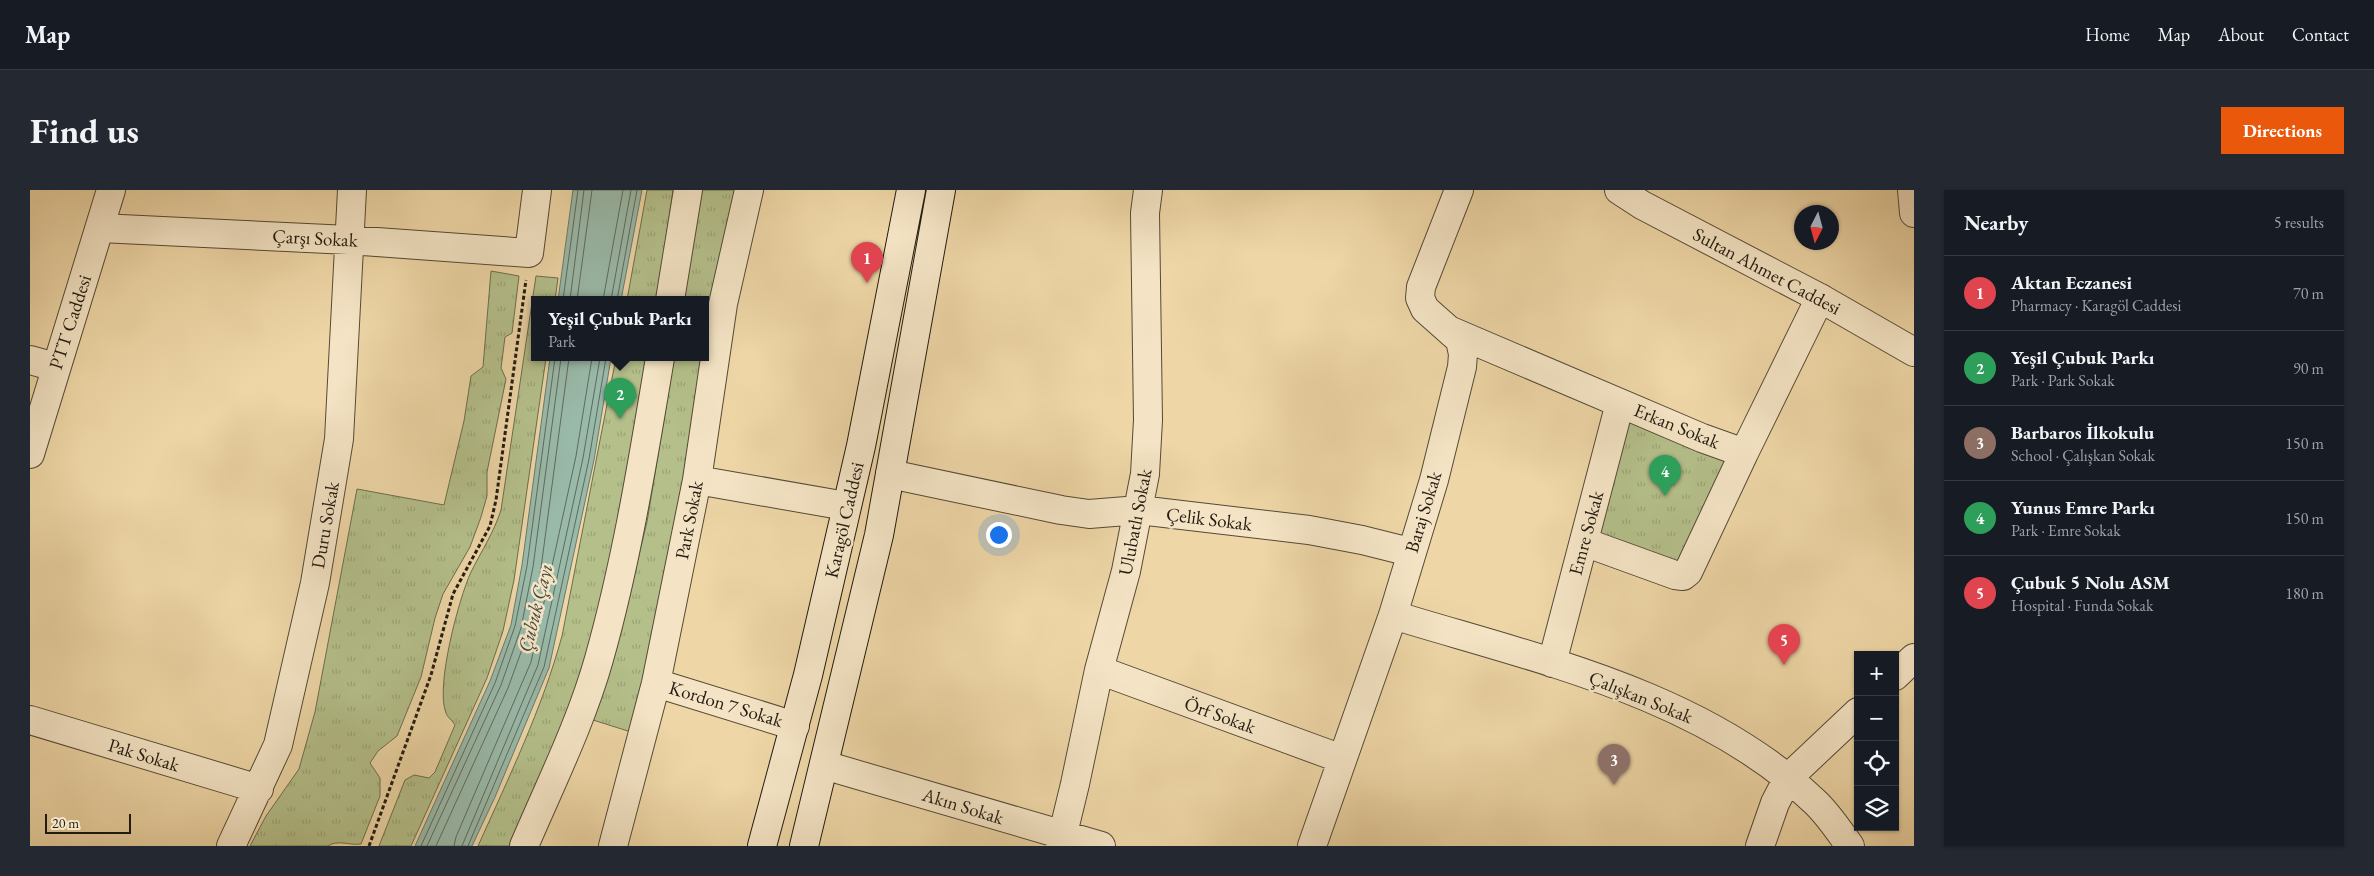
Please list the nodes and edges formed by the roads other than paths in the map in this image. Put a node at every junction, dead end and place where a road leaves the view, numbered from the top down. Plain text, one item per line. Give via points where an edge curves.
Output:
1 (111, 190) edge
2 (352, 190) edge
3 (537, 190) edge
4 (688, 190) edge
5 (748, 190) edge
6 (911, 190) edge
7 (940, 190) edge
8 (1148, 190) edge
9 (1459, 190) edge
10 (1619, 190) edge
11 (1912, 190) edge
12 (1914, 213) edge
13 (100, 228) junction
14 (349, 240) junction
15 (671, 296) edge
16 (1820, 298) junction
17 (1451, 331) junction
18 (1914, 352) edge
19 (660, 361) edge
20 (43, 364) edge
21 (1620, 403) junction
22 (1744, 453) junction
23 (30, 454) edge
24 (890, 474) junction
25 (697, 480) junction
26 (846, 506) junction
27 (1140, 510) junction
28 (1584, 542) junction
29 (1410, 552) junction
30 (1393, 615) junction
31 (1914, 658) edge
32 (1552, 663) junction
33 (1098, 670) junction
34 (1899, 672) edge
35 (656, 683) junction
36 (1854, 716) edge
37 (30, 720) edge
38 (795, 726) junction
39 (1342, 759) junction
40 (824, 765) junction
41 (1788, 778) junction
42 (259, 789) junction
43 (1061, 841) edge
44 (231, 846) edge
45 (524, 846) edge
46 (613, 846) edge
47 (762, 846) edge
48 (804, 846) edge
49 (1101, 846) edge
50 (1312, 846) edge
51 (1760, 846) edge
52 (1850, 846) edge

1 - 13 street, PTT Caddesi
2 - 14 street, Duru Sokak
3 - 14 street, Çarşı Sokak via 529,253
4 - 15 street
5 - 25 street, Park Sokak via 723,304
6 - 26 street, Karagöl Caddesi via 861,446
7 - 24 street
8 - 27 street, Ulubatlı Sokak via 1145,213 1147,450
9 - 17 street, Baraj Sokak via 1421,287 1420,298 1425,309
10 - 16 street, Sultan Ahmet Caddesi
11 - 12 street
13 - 14 street, Çarşı Sokak
13 - 20 street, PTT Caddesi
14 - 42 street, Duru Sokak via 339,439 330,503 278,745
16 - 18 street, Sultan Ahmet Caddesi
16 - 22 street, Erkan Sokak
17 - 21 street, Erkan Sokak
17 - 29 street, Baraj Sokak via 1460,340 1462,367 1436,471
19 - 45 street via 634,516 599,661
20 - 23 street, PTT Caddesi
21 - 22 street, Erkan Sokak
21 - 28 street, Emre Sokak
22 - 28 street via 1688,572 1683,576
24 - 27 street, Çelik Sokak via 1061,510 1090,514
24 - 40 street via 879,535
25 - 26 street
25 - 35 street, Park Sokak
26 - 38 street, Karagöl Caddesi
27 - 29 street, Çelik Sokak via 1309,530
27 - 33 street, Ulubatlı Sokak
28 - 32 street, Emre Sokak
29 - 30 street, Baraj Sokak
30 - 32 street, Çalışkan Sokak
30 - 39 street, Baraj Sokak
31 - 34 street
32 - 41 street, Çalışkan Sokak via 1694,717
33 - 39 street, Örf Sokak
33 - 43 street, Ulubatlı Sokak
35 - 38 street, Kordon 7 Sokak
35 - 46 street, Park Sokak
36 - 41 street
37 - 42 street, Pak Sokak
38 - 47 street, Karagöl Caddesi
39 - 50 street, Baraj Sokak
40 - 43 street, Akın Sokak
40 - 48 street
41 - 51 street via 1775,803
41 - 52 street, Çalışkan Sokak via 1816,803
42 - 44 street, Duru Sokak
43 - 49 street, Akın Sokak

